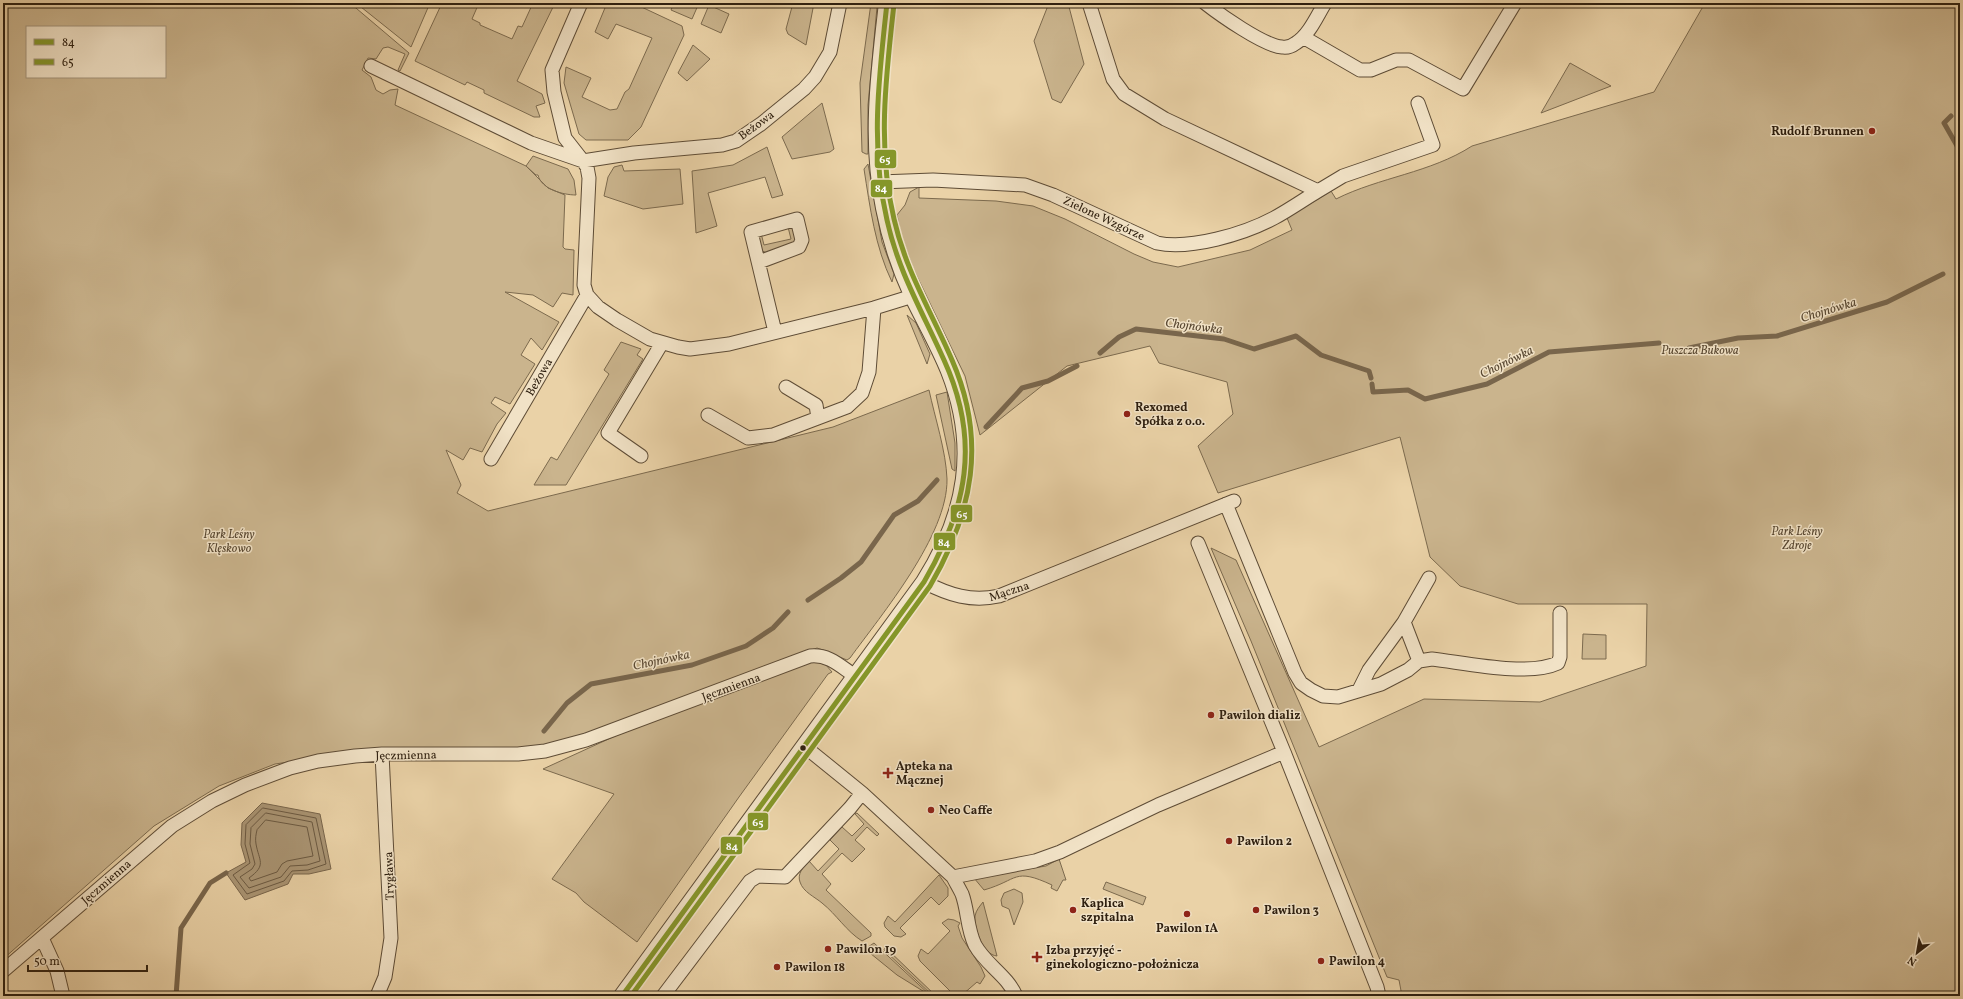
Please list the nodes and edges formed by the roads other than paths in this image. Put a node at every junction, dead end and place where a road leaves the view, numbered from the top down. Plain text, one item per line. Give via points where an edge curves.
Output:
1 (580, 3) edge
2 (840, 3) edge
3 (887, 3) edge
4 (1089, 3) edge
5 (1205, 3) edge
6 (1325, 3) edge
7 (1515, 3) edge
8 (1303, 37) junction
9 (371, 66) dead end
10 (1418, 103) dead end
11 (583, 161) junction
12 (880, 182) junction
13 (1318, 191) junction
14 (759, 262) dead end
15 (587, 295) junction
16 (913, 296) junction
17 (874, 308) junction
18 (775, 332) junction
19 (662, 343) junction
20 (786, 387) dead end
21 (708, 415) dead end
22 (818, 418) junction
23 (641, 456) dead end
24 (491, 459) dead end
25 (1198, 543) dead end
26 (1429, 578) dead end
27 (924, 582) junction
28 (1560, 613) dead end
29 (1404, 622) junction
30 (1419, 661) junction
31 (855, 676) junction
32 (1359, 690) junction
33 (804, 746) junction
34 (1284, 752) junction
35 (382, 754) junction
36 (862, 793) junction
37 (953, 877) junction
38 (42, 938) junction
39 (3, 971) edge
40 (63, 996) edge
41 (377, 996) edge
42 (622, 996) edge
43 (663, 996) edge
44 (1016, 996) edge
45 (1379, 996) edge

1 - 11 street via 552,70 554,92 565,138
2 - 11 street, Beżowa via 830,52 815,77 761,124 736,141 722,145 634,153
3 - 12 street via 875,136
4 - 13 street via 1113,79 1124,94 1165,119
5 - 8 street via 1277,46 1291,46
6 - 8 street
7 - 8 street via 1463,89 1409,60 1396,60 1371,70 1360,70
9 - 11 street via 531,143
10 - 13 street, Zielone Wzgórze via 1433,145 1343,176
11 - 15 street via 589,178 584,285
12 - 13 street, Zielone Wzgórze via 933,180 1025,185 1169,245 1200,243 1261,224
12 - 16 street via 889,231 900,267
14 - 18 street
15 - 19 street via 598,307 617,320
15 - 24 street, Beżowa
16 - 17 street
16 - 27 street via 949,370 958,397 965,437 963,483 956,516 939,559
17 - 18 street
17 - 22 street via 869,372 862,393 847,407
18 - 19 street via 711,347 690,348
19 - 23 street via 608,433
20 - 22 street via 816,405
21 - 22 street via 748,438 773,435
25 - 34 street
26 - 29 street
27 - 31 street
27 - 32 street, Mączna via 953,595 984,600 1230,502 1301,683 1323,696 1347,695
28 - 30 street via 1560,657 1558,663 1551,666 1516,669 1432,659
29 - 30 street
29 - 32 street via 1369,670
30 - 32 street via 1408,670 1381,684
31 - 33 street
31 - 35 street, Jęczmienna via 826,657 810,656 586,740 545,752
33 - 36 street
33 - 42 street
34 - 37 street via 1158,805 1060,852 1035,861
34 - 45 street via 1349,913
35 - 38 street, Jęczmienna via 318,761 290,768 212,801 172,826
35 - 41 street, Trygława via 391,938 385,977
36 - 37 street
36 - 43 street via 785,877 754,873
37 - 44 street via 962,894 975,945 1011,985
38 - 39 street, Jęczmienna
38 - 40 street via 57,971

